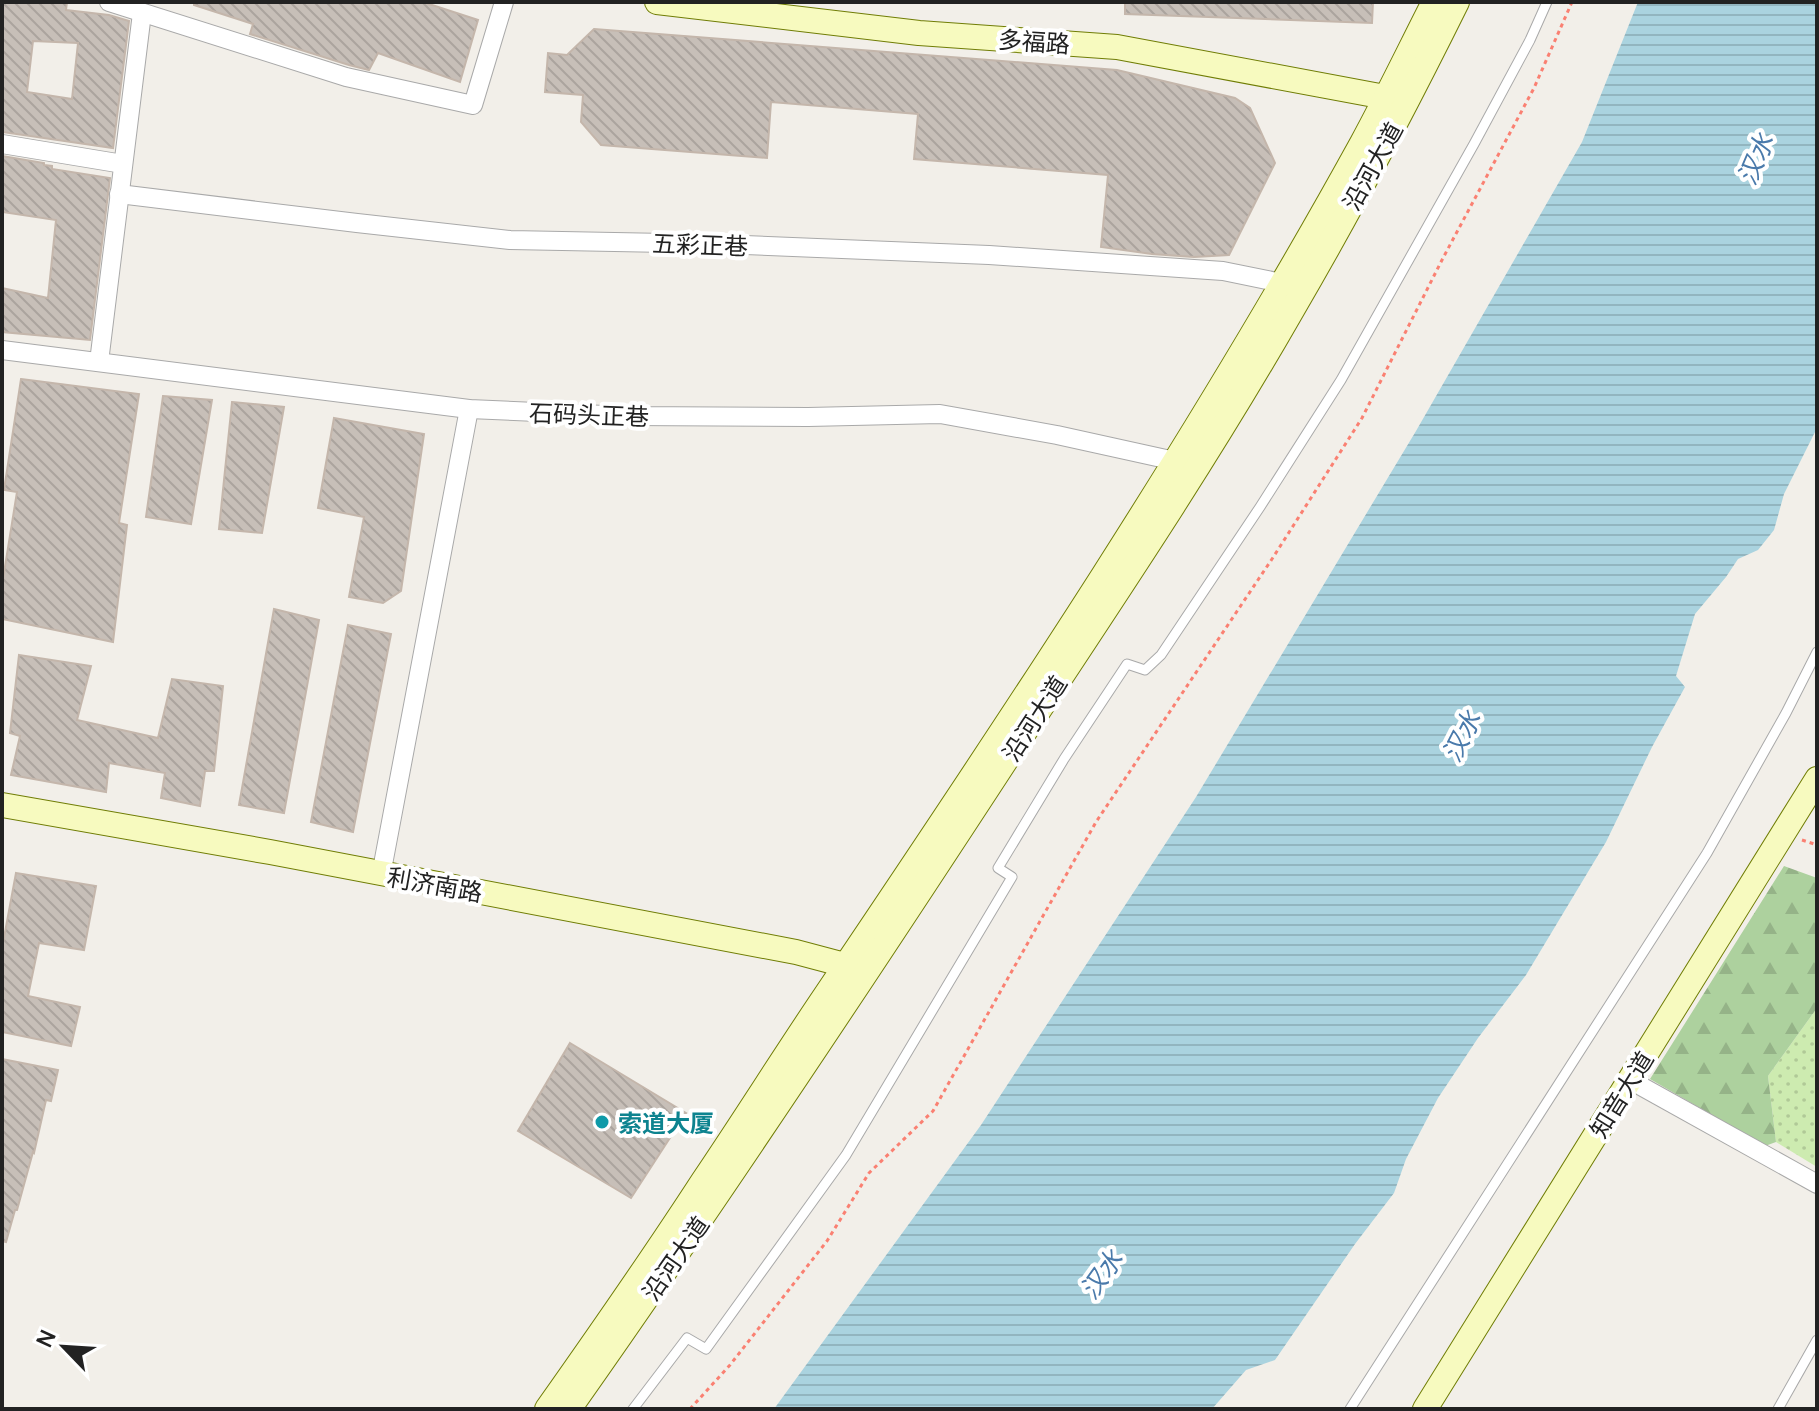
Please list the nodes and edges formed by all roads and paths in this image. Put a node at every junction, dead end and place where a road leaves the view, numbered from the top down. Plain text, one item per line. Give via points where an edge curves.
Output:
1 (109, 2) edge
2 (504, 2) edge
3 (657, 2) edge
4 (1434, 2) edge
5 (1457, 2) edge
6 (1547, 2) edge
7 (1572, 2) edge
8 (142, 13) junction
9 (1397, 98) junction
10 (2, 144) edge
11 (123, 164) junction
12 (119, 194) junction
13 (1282, 283) junction
14 (2, 350) edge
15 (99, 362) junction
16 (469, 409) junction
17 (1175, 461) junction
18 (1817, 652) edge
19 (1817, 779) edge
20 (2, 805) edge
21 (381, 875) junction
22 (856, 968) junction
23 (1630, 1080) junction
24 (1817, 1184) edge
25 (1817, 1340) edge
26 (547, 1409) edge
27 (569, 1409) edge
28 (633, 1409) edge
29 (690, 1409) edge
30 (1350, 1409) edge
31 (1425, 1409) edge
32 (1778, 1409) edge

1 - 8 street
2 - 8 street via 473,105 346,77
3 - 9 main road, 多福路 via 919,33 1117,47
4 - 9 main road, 沿河大道
5 - 9 main road, 沿河大道
6 - 28 lane via 1341,380 1161,655 1145,670 1127,664 1064,759 998,868 1012,877 846,1155 706,1349 687,1338
7 - 29 path via 1534,88 1362,418 1096,822 933,1111 869,1173 827,1241
8 - 11 street
9 - 13 main road, 沿河大道 via 1363,141
9 - 22 main road, 沿河大道 via 1291,313 1201,460 1072,660
10 - 11 street
11 - 12 street
12 - 13 street, 五彩正巷 via 510,240 989,255 1223,271
12 - 15 street
13 - 17 main road, 沿河大道
14 - 15 street, 石码头正巷
15 - 16 street, 石码头正巷
16 - 17 street, 石码头正巷 via 643,416 940,414
16 - 21 street
17 - 22 main road, 沿河大道
18 - 30 lane via 1707,853
19 - 23 main road, 知音大道
20 - 21 main road, 利济南路
21 - 22 main road, 利济南路 via 796,952
22 - 26 main road, 沿河大道
22 - 27 main road, 沿河大道 via 706,1213
23 - 24 street
23 - 31 main road, 知音大道
25 - 32 lane

